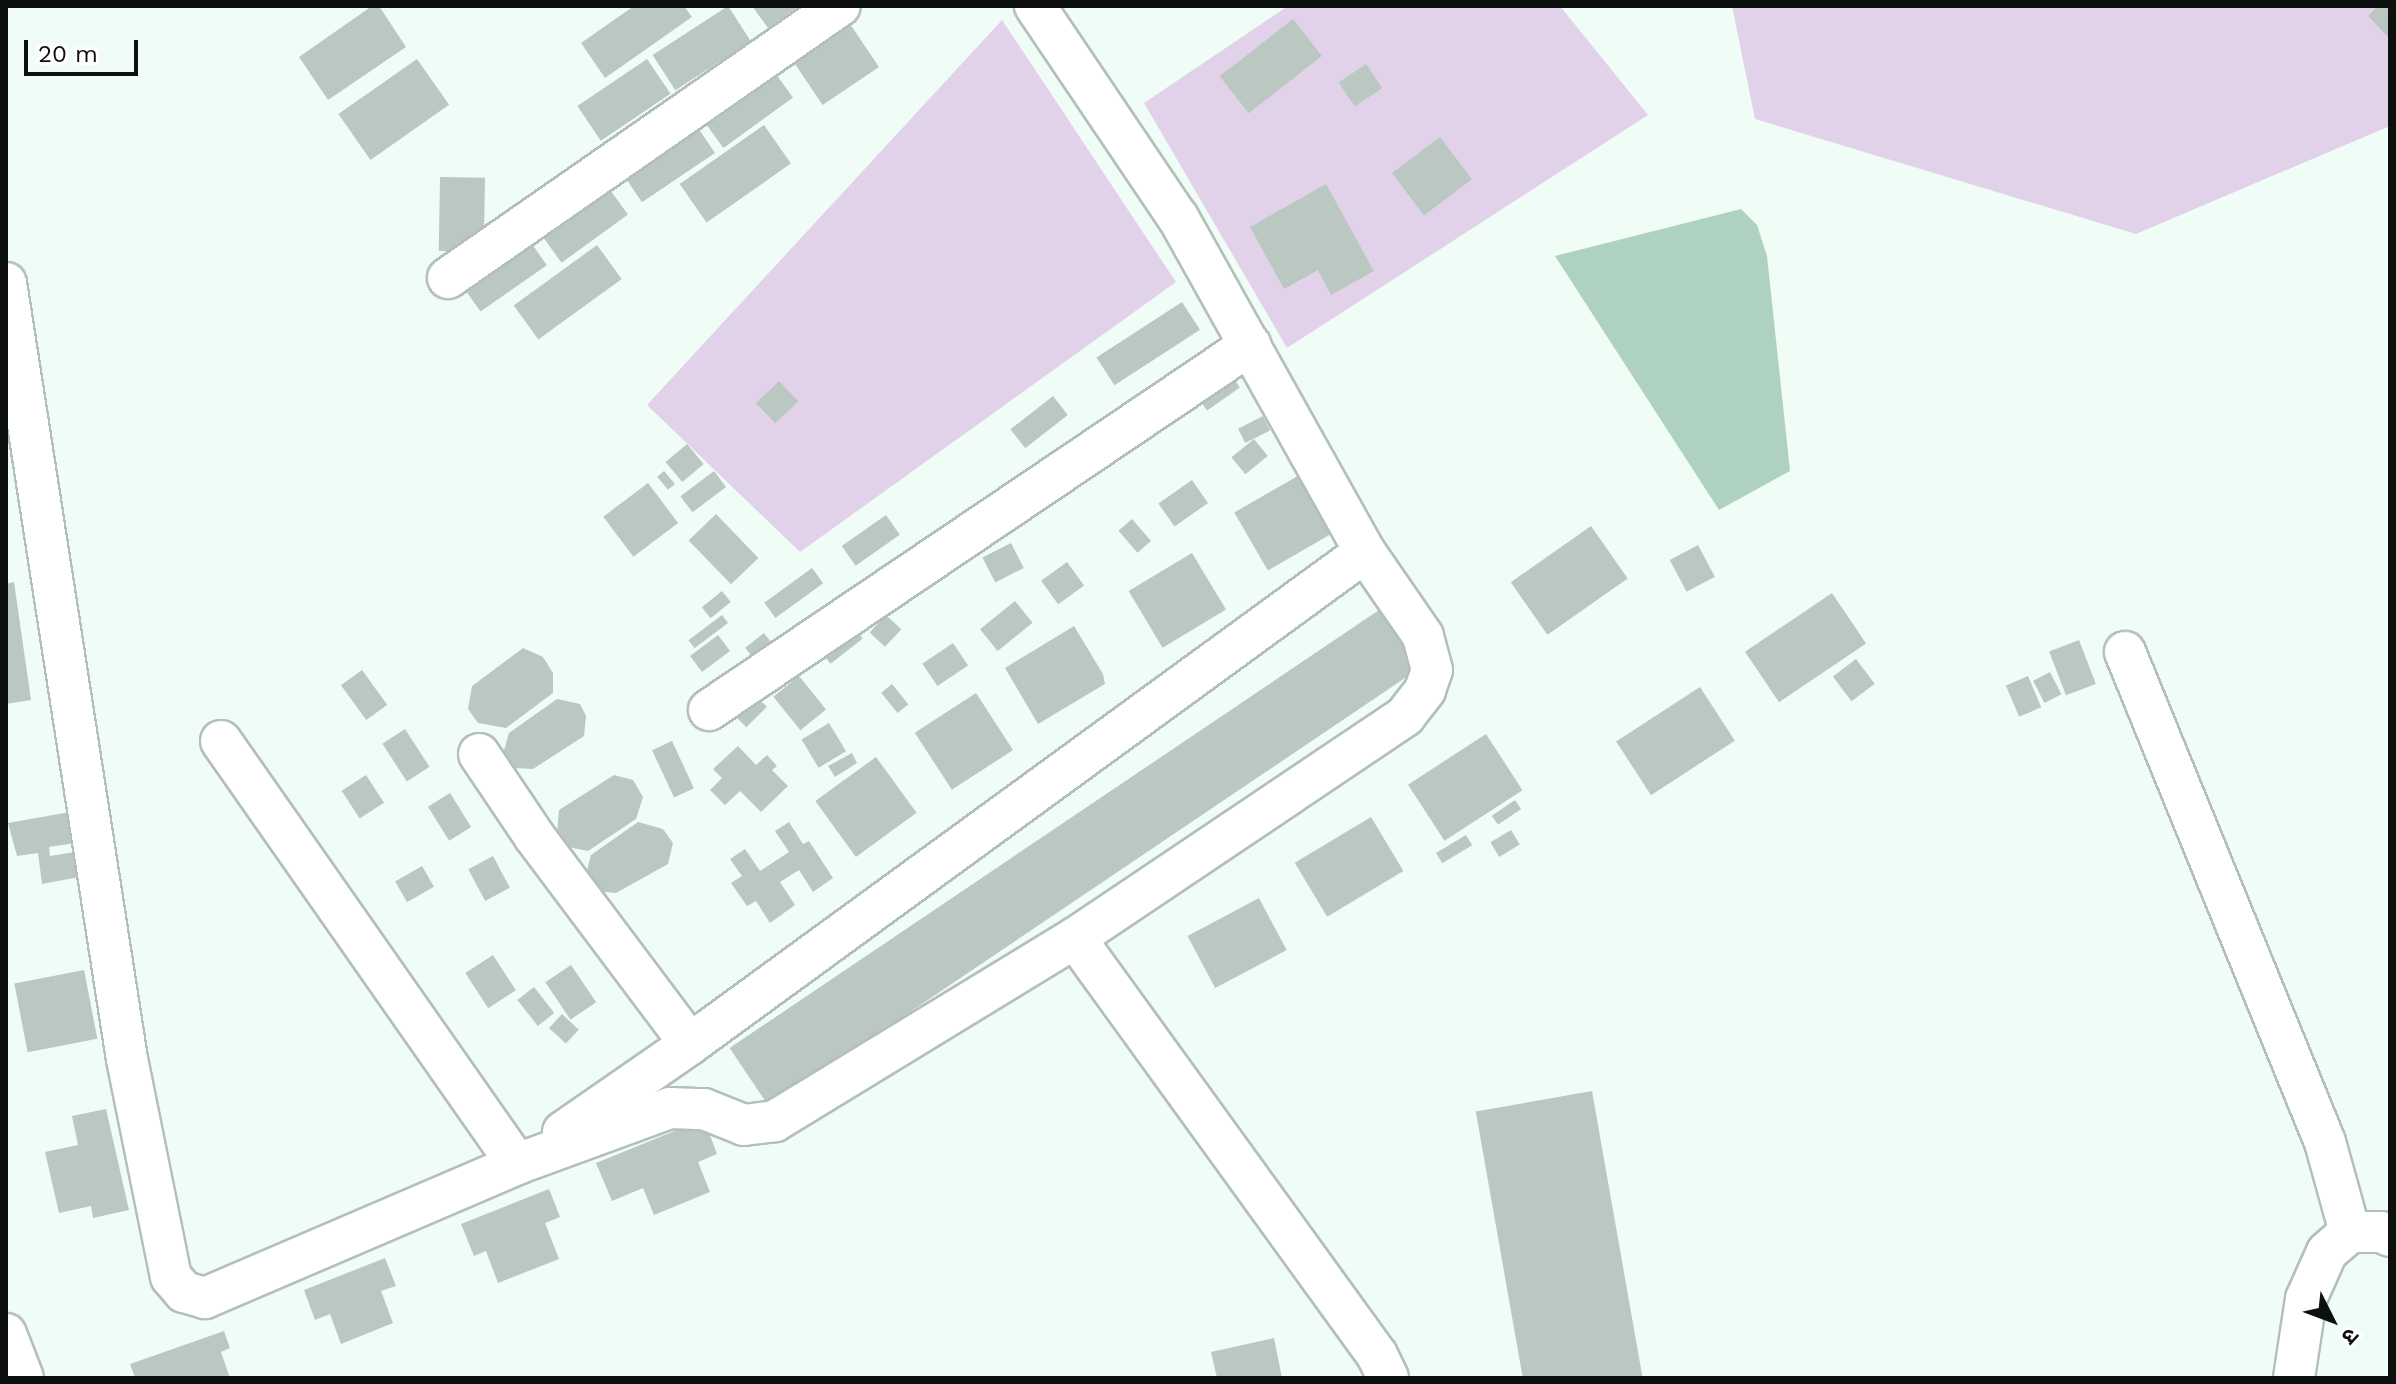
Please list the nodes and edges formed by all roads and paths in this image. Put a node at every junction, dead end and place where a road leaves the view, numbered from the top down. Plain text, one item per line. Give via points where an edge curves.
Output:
1 (840, 6) edge
2 (1035, 6) edge
3 (448, 278) dead end
4 (6, 283) edge
5 (1250, 345) junction
6 (1365, 552) junction
7 (2125, 652) dead end
8 (709, 710) dead end
9 (221, 741) dead end
10 (479, 754) dead end
11 (1075, 938) junction
12 (690, 1044) junction
13 (517, 1164) junction
14 (2350, 1232) junction
15 (2390, 1236) edge
16 (6, 1334) edge
17 (23, 1378) edge
18 (1388, 1378) edge
19 (2294, 1378) edge

1 - 3 street
2 - 5 street via 1178,218
4 - 13 street via 98,887 171,1277 184,1292 205,1298
5 - 6 street
5 - 8 street
6 - 11 street via 1423,636 1432,670 1425,690 1405,716
6 - 12 street
7 - 14 street via 2320,1128
9 - 13 street
10 - 12 street
11 - 13 street via 775,1121 744,1125 704,1109 670,1108
11 - 18 street via 1377,1355
12 - 13 street
14 - 15 street
14 - 19 street via 2327,1252 2306,1299
16 - 17 street

